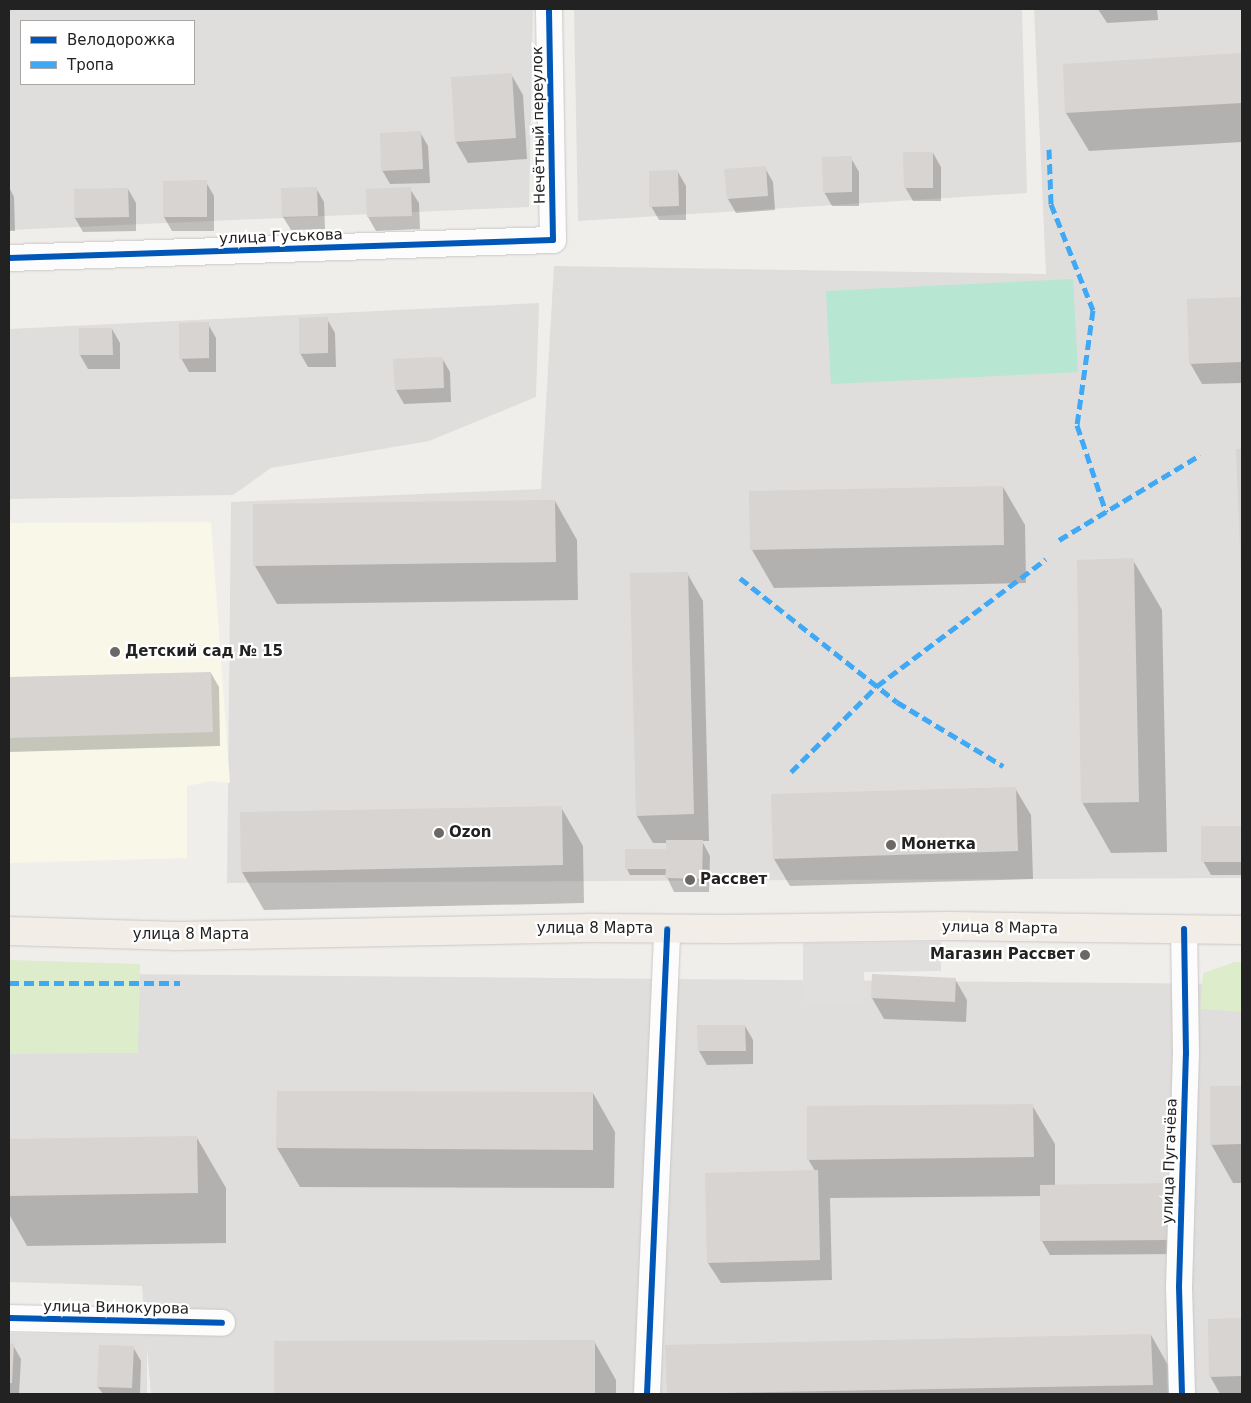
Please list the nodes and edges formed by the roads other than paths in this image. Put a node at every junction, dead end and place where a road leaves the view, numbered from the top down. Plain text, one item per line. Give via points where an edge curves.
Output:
1 (549, 9) edge
2 (553, 240) joint
3 (9, 258) edge
4 (667, 929) junction
5 (1184, 929) junction
6 (1242, 930) edge
7 (9, 931) edge
8 (9, 1318) edge
9 (222, 1323) dead end
10 (647, 1394) edge
11 (1182, 1394) edge

1 - 2 street, Нечётный переулок
2 - 3 street, улица Гуськова
4 - 5 main road, улица 8 Марта via 948,926
4 - 7 main road, улица 8 Марта via 178,936
4 - 10 street
5 - 6 main road, улица 8 Марта
5 - 11 street, улица Пугачёва via 1186,1054 1179,1287
8 - 9 street, улица Винокурова

